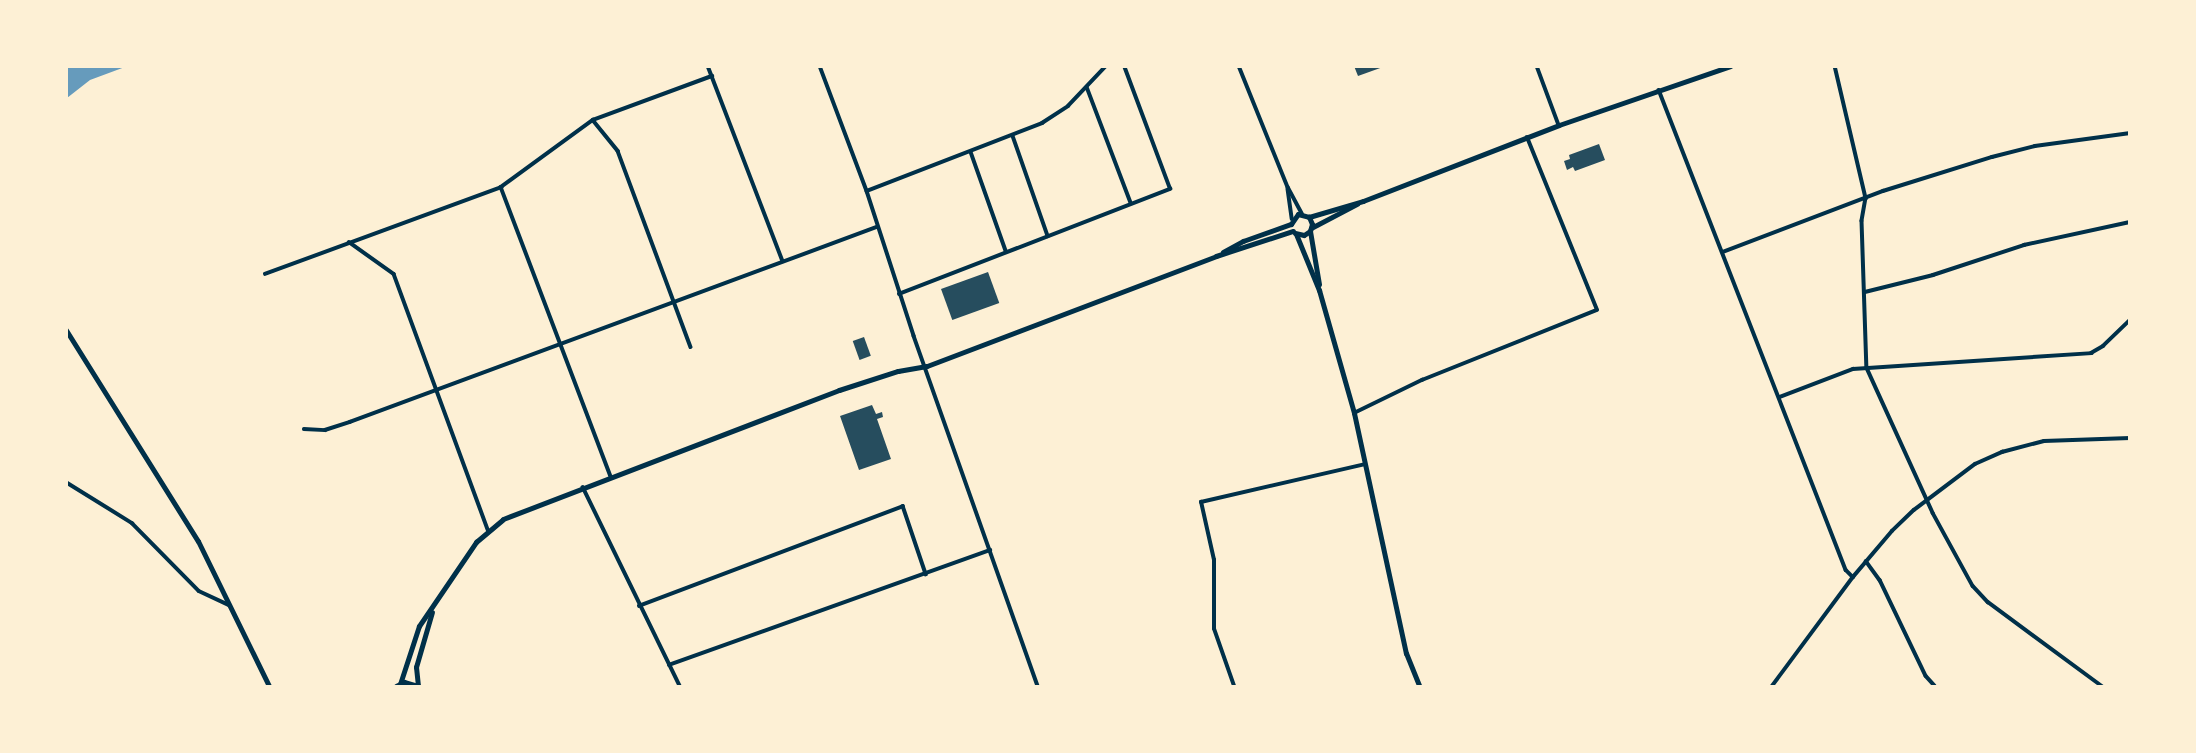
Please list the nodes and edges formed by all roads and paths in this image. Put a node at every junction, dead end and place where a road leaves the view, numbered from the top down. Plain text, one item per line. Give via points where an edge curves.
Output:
1 (708, 66) edge
2 (820, 66) edge
3 (1106, 66) edge
4 (1124, 66) edge
5 (1239, 66) edge
6 (1536, 66) edge
7 (1730, 66) edge
8 (1835, 66) edge
9 (712, 76) junction
10 (1087, 87) junction
11 (1659, 90) junction
12 (593, 120) junction
13 (1559, 125) junction
14 (2130, 133) edge
15 (1013, 135) junction
16 (1527, 138) junction
17 (971, 152) junction
18 (501, 187) junction
19 (1288, 187) junction
20 (867, 191) junction
21 (1866, 198) junction
22 (1363, 201) junction
23 (1131, 203) junction
24 (1302, 214) junction
25 (1309, 217) junction
26 (1291, 222) junction
27 (2130, 222) edge
28 (877, 227) junction
29 (1311, 229) junction
30 (1295, 232) junction
31 (1048, 236) junction
32 (349, 242) junction
33 (1006, 251) junction
34 (1723, 253) junction
35 (1216, 256) junction
36 (783, 261) junction
37 (265, 274) dead end
38 (1319, 290) junction
39 (1865, 292) junction
40 (900, 293) junction
41 (676, 301) junction
42 (2130, 320) edge
43 (66, 330) edge
44 (560, 345) junction
45 (691, 347) dead end
46 (927, 366) junction
47 (1867, 368) junction
48 (438, 390) junction
49 (1780, 397) junction
50 (1354, 413) junction
51 (304, 429) dead end
52 (2130, 438) edge
53 (1365, 464) junction
54 (611, 476) junction
55 (66, 482) edge
56 (583, 487) junction
57 (1927, 500) junction
58 (488, 529) junction
59 (991, 550) junction
60 (1866, 561) junction
61 (926, 574) junction
62 (1853, 577) junction
63 (435, 603) junction
64 (231, 606) junction
65 (639, 606) junction
66 (669, 665) junction
67 (398, 685) edge
68 (269, 687) edge
69 (418, 687) edge
70 (680, 687) edge
71 (1038, 687) edge
72 (1234, 687) edge
73 (1419, 687) edge
74 (1772, 687) edge
75 (1935, 687) edge
76 (2102, 687) edge

1 - 9 street
2 - 20 street
3 - 10 street
4 - 23 street via 1170,189
5 - 19 street
6 - 13 street
7 - 11 street
8 - 21 street
9 - 12 street
9 - 36 street
10 - 15 street via 1056,116
10 - 23 street
11 - 13 street
11 - 34 street
12 - 18 street
12 - 41 street via 618,151
13 - 16 street
14 - 21 street via 2035,146
15 - 17 street
15 - 31 street
16 - 22 street
16 - 50 street via 1597,310 1422,380
17 - 20 street
17 - 33 street
18 - 32 street
18 - 44 street
19 - 24 street
19 - 26 street
20 - 28 street
21 - 34 street
21 - 39 street via 1862,222
22 - 25 street
22 - 29 street
23 - 31 street
24 - 25 street
24 - 26 street
25 - 29 street
26 - 30 street
26 - 35 street
27 - 39 street via 2024,245
28 - 36 street
28 - 40 street
29 - 30 street via 1304,235
29 - 38 street
30 - 35 street
30 - 38 street
31 - 33 street
32 - 37 street
32 - 48 street via 394,274
33 - 40 street
34 - 49 street
35 - 46 street
36 - 41 street
38 - 50 street
39 - 47 street
40 - 46 street
41 - 44 street
41 - 45 street
42 - 47 street via 2091,353
43 - 64 street via 198,541
44 - 48 street
44 - 54 street
46 - 54 street via 839,390
46 - 59 street
47 - 49 street
47 - 57 street
48 - 51 street via 325,430
48 - 58 street
49 - 62 street via 1846,570
50 - 53 street
52 - 57 street via 2044,441 2002,452 1976,464
53 - 72 street via 1201,502 1214,560 1214,629
53 - 73 street via 1406,653
54 - 56 street
55 - 64 street via 132,523 199,591
56 - 58 street
56 - 65 street
57 - 60 street
57 - 76 street via 1973,586
58 - 63 street
59 - 61 street
59 - 71 street
60 - 62 street
60 - 75 street
61 - 65 street via 903,506
61 - 66 street
62 - 74 street
63 - 67 street via 419,626
63 - 69 street via 416,667
64 - 68 street
65 - 66 street
66 - 70 street
67 - 69 street

